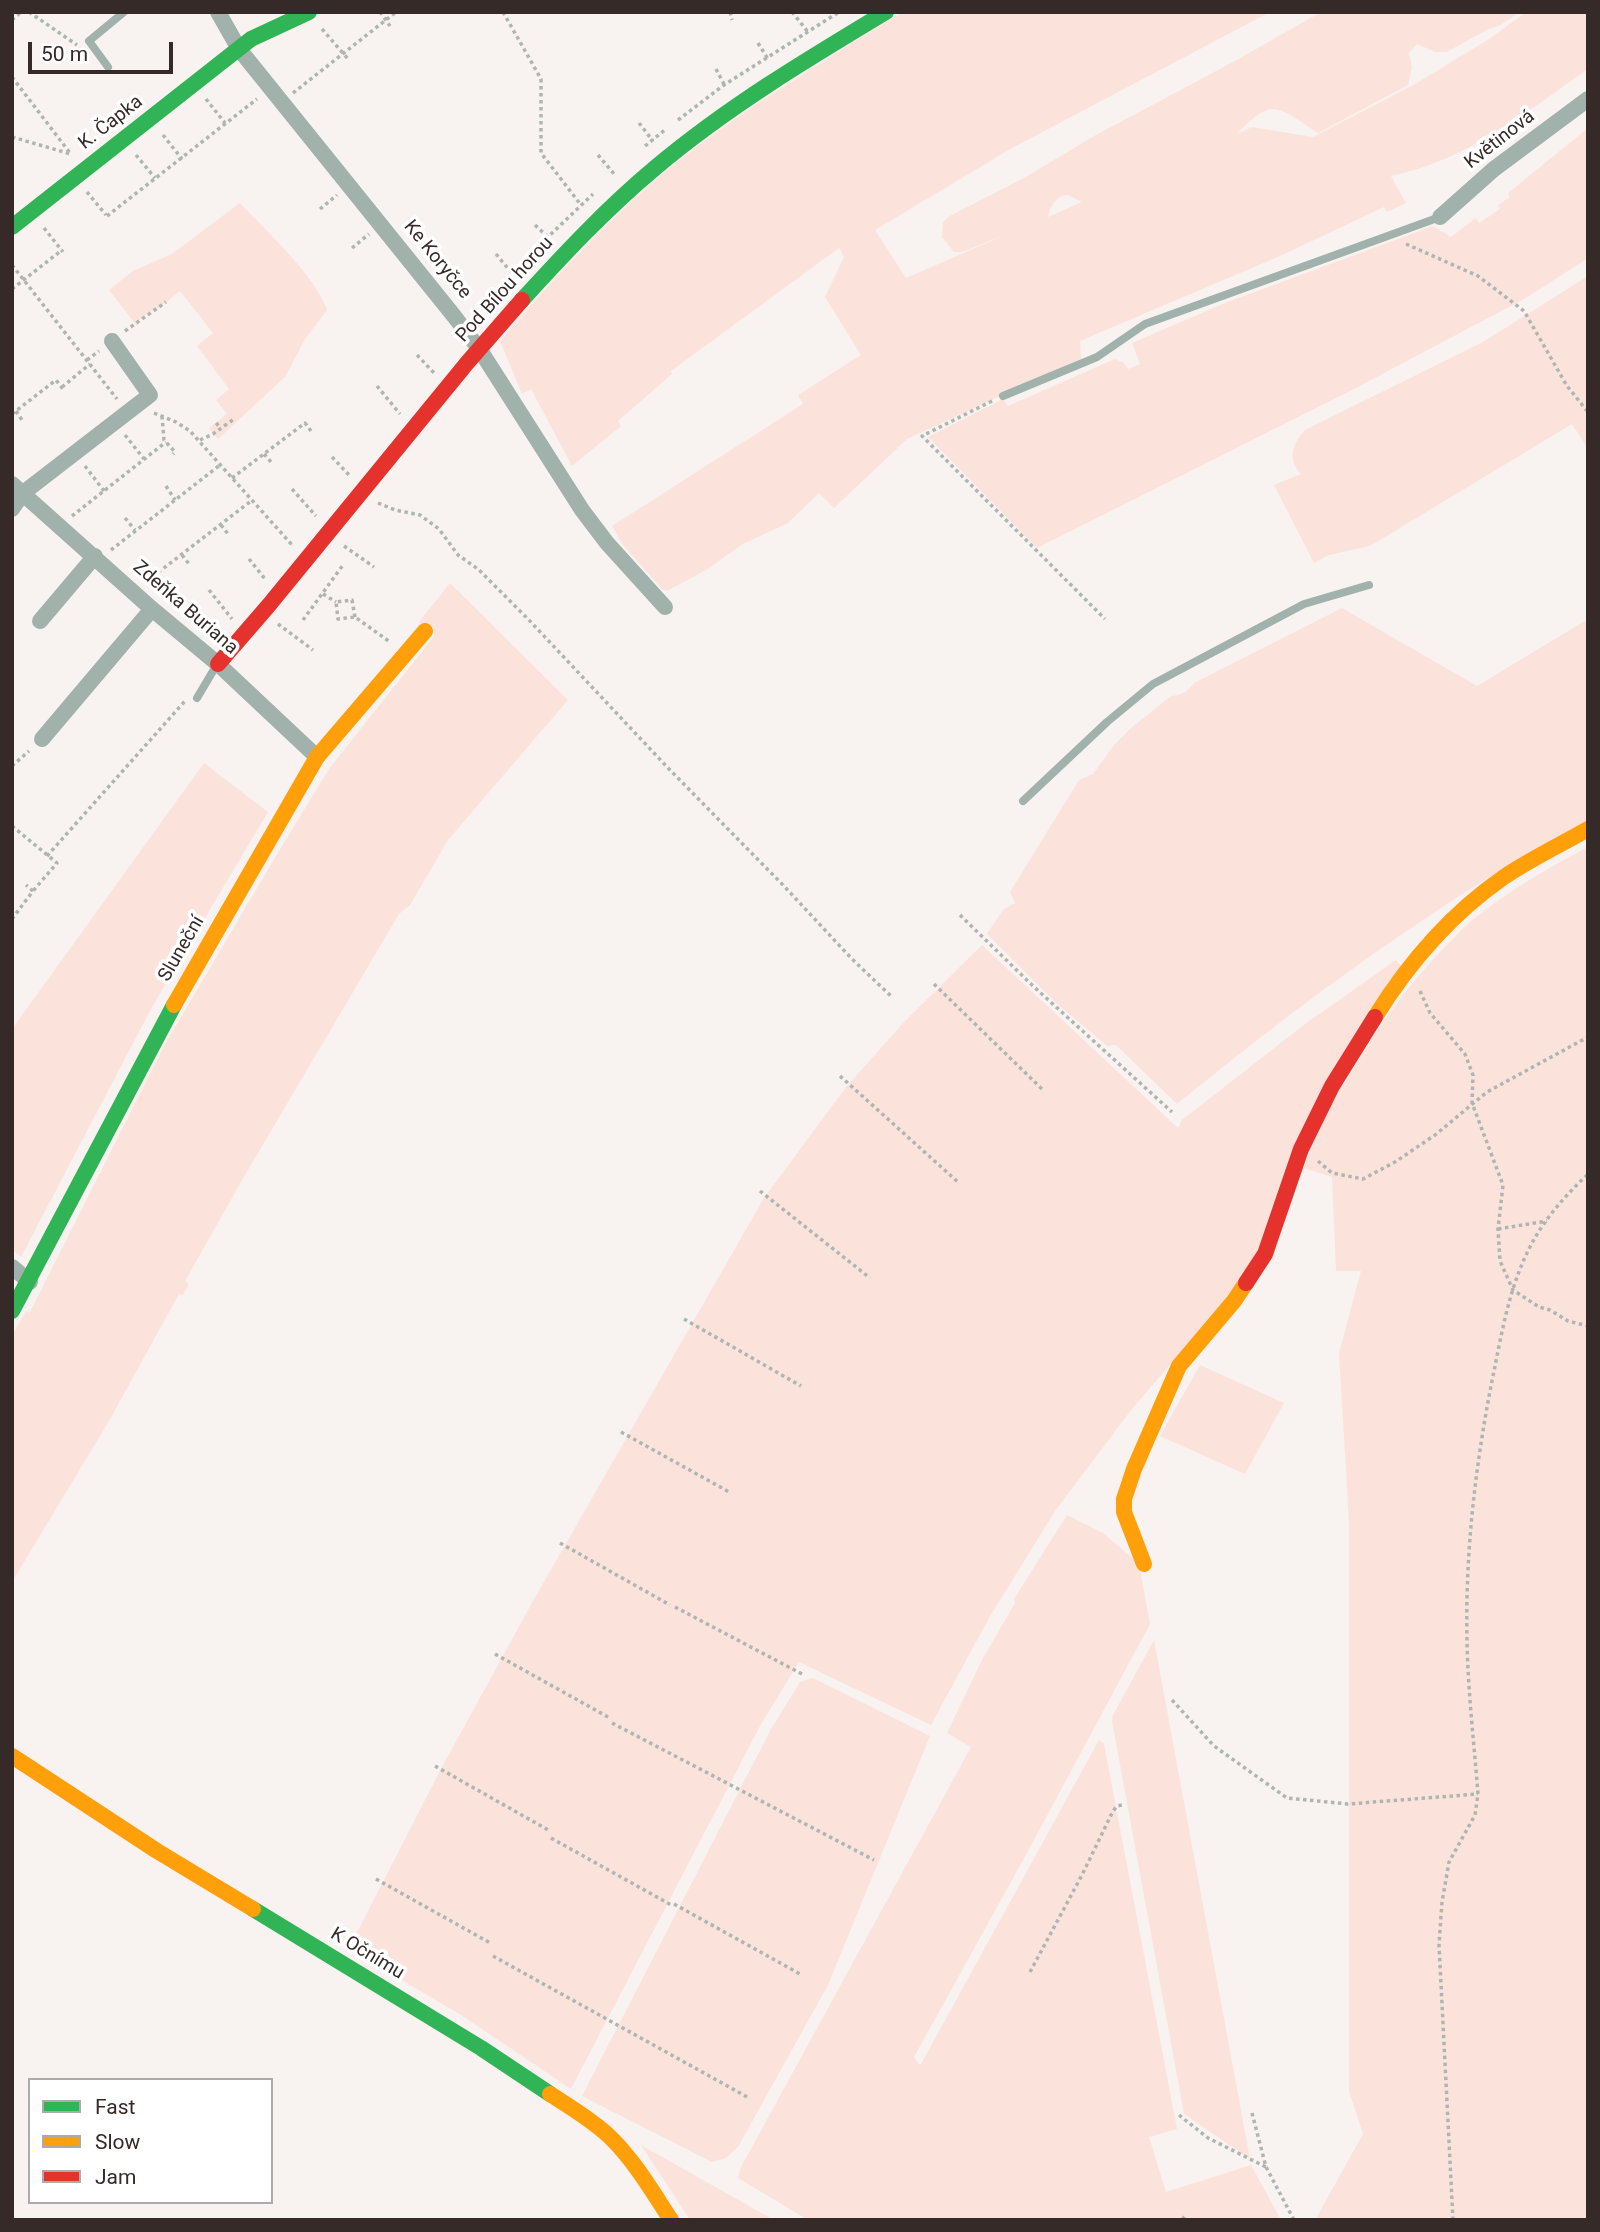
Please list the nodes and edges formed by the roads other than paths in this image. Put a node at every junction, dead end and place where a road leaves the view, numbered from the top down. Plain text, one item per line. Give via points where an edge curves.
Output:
1 (124, 12) edge
2 (218, 12) edge
3 (886, 12) edge
4 (312, 17) edge
5 (239, 48) junction
6 (108, 67) dead end
7 (1588, 99) edge
8 (1440, 217) joint
9 (12, 227) edge
10 (112, 341) dead end
11 (480, 350) junction
12 (1003, 396) road end
13 (18, 489) edge
14 (12, 509) edge
15 (101, 555) junction
16 (1369, 584) dead end
17 (665, 607) dead end
18 (152, 609) junction
19 (40, 621) dead end
20 (425, 631) dead end
21 (218, 664) junction
22 (197, 698) road end
23 (42, 739) road end
24 (317, 757) junction
25 (1023, 801) dead end
26 (1588, 829) edge
27 (12, 1267) edge
28 (30, 1282) junction
29 (12, 1311) edge
30 (1144, 1564) dead end
31 (12, 1756) edge
32 (671, 2220) edge

1 - 6 lane via 89,41
2 - 5 street, Ke Koryčce
3 - 11 street, Pod Bílou horou via 720,117 629,191
4 - 5 street, K. Čapka via 251,39
5 - 9 street, K. Čapka
5 - 11 street, Ke Koryčce
7 - 8 street, Květinová via 1494,169
8 - 12 lane via 1145,324 1097,357
10 - 13 street via 150,395
11 - 17 street, Ke Koryčce via 582,510
11 - 21 street, Pod Bílou horou
13 - 14 street
13 - 15 street, Zdeňka Buriana
15 - 18 street, Zdeňka Buriana
15 - 19 street
16 - 25 lane via 1304,604 1153,684
18 - 21 street, Zdeňka Buriana
18 - 23 street
20 - 24 street, Sluneční
21 - 22 lane
21 - 24 street, Zdeňka Buriana
24 - 28 street, Sluneční via 162,1025
26 - 30 street via 1530,860 1446,924 1383,1004 1332,1086 1301,1149 1265,1254 1234,1301 1179,1366 1124,1499 1124,1512
27 - 28 street
28 - 29 street, Sluneční
31 - 32 street, K Očnímu via 583,2115 610,2137

